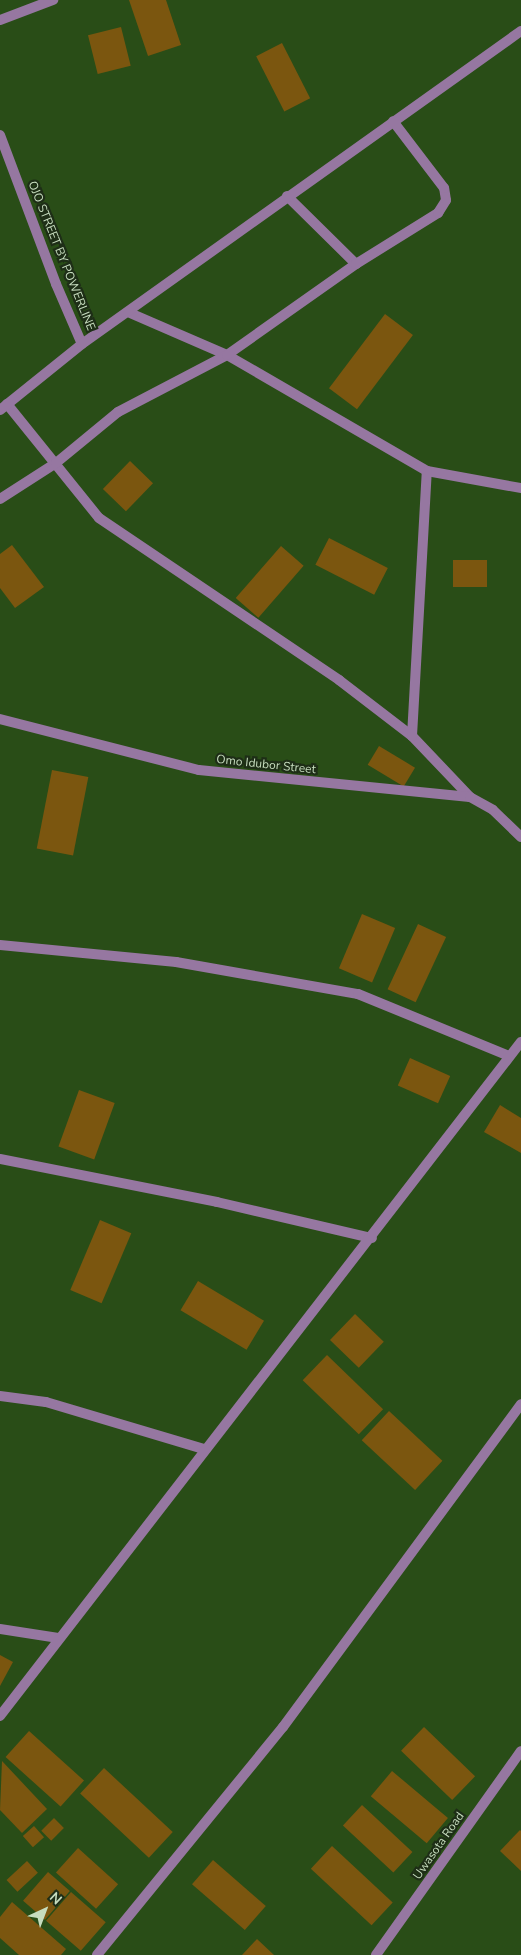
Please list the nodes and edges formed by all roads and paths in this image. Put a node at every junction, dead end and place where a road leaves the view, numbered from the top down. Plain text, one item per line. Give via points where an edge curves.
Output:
1 (53, 0) edge
2 (0, 20) edge
3 (521, 30) edge
4 (393, 121) junction
5 (0, 135) edge
6 (287, 196) junction
7 (356, 264) junction
8 (130, 313) junction
9 (82, 344) junction
10 (228, 355) junction
11 (4, 407) edge
12 (56, 462) junction
13 (428, 471) junction
14 (521, 488) edge
15 (0, 499) edge
16 (0, 719) edge
17 (412, 736) junction
18 (470, 798) junction
19 (521, 823) edge
20 (511, 828) junction
21 (521, 838) edge
22 (0, 945) edge
23 (521, 1042) edge
24 (509, 1056) junction
25 (0, 1159) edge
26 (372, 1238) junction
27 (0, 1396) edge
28 (521, 1404) edge
29 (204, 1449) junction
30 (0, 1629) edge
31 (58, 1638) junction
32 (0, 1716) edge
33 (521, 1750) edge
34 (97, 1955) edge
35 (376, 1955) edge

1 - 2 street
3 - 4 street
4 - 6 street
4 - 7 street via 444,188 446,200 438,213
5 - 9 street, OJO STREET BY POWERLINE
6 - 7 street
6 - 8 street
7 - 10 street
8 - 9 street
8 - 10 street
9 - 11 street, OJO STREET BY POWERLINE
10 - 12 street via 118,412
10 - 13 street
11 - 12 street
12 - 15 street
12 - 17 street via 99,518 141,550 248,616
13 - 14 street
13 - 17 street
16 - 18 street, Omo Idubor Street via 200,770
17 - 18 street
18 - 20 street, Omo Idubor Street via 493,810
19 - 20 street
20 - 21 street, Omo Idubor Street
22 - 24 street via 176,962 358,994
23 - 24 street
24 - 26 street
25 - 26 street via 217,1202
26 - 29 street
27 - 29 street via 46,1402
28 - 34 street via 283,1727
29 - 31 street
30 - 31 street
31 - 32 street
33 - 35 street, Uwasota Road

